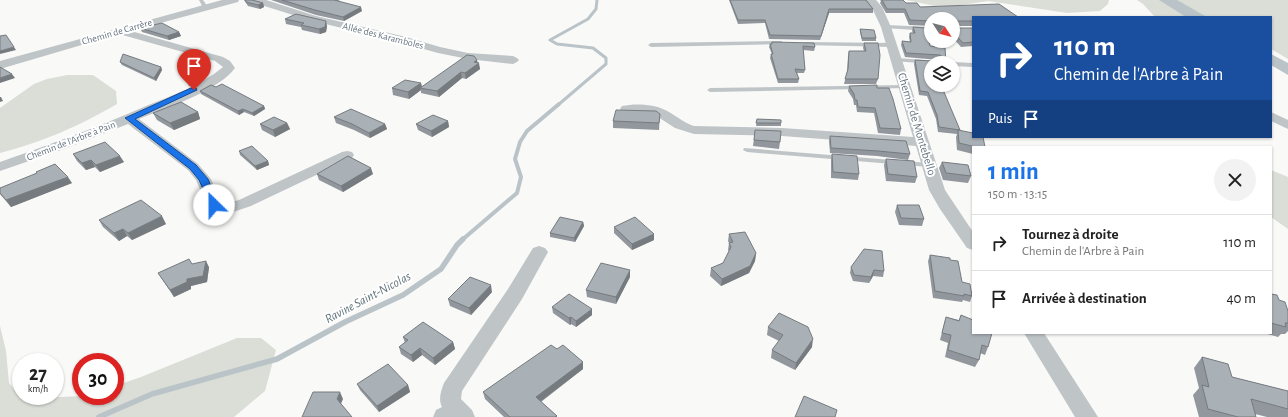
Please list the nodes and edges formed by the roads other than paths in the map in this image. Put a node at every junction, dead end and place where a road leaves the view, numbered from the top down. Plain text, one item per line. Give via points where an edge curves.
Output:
1 (234, 0) edge
2 (256, 0) edge
3 (870, 0) edge
4 (203, 3) edge
5 (887, 28) junction
6 (924, 30) edge
7 (120, 31) junction
8 (787, 43) edge
9 (795, 44) edge
10 (651, 45) dead end
11 (892, 45) junction
12 (513, 60) dead end
13 (896, 60) junction
14 (924, 62) edge
15 (960, 64) edge
16 (0, 65) edge
17 (972, 65) edge
18 (906, 87) junction
19 (710, 90) dead end
20 (627, 109) edge
21 (1272, 117) edge
22 (129, 118) junction
23 (1288, 125) edge
24 (922, 142) junction
25 (747, 150) dead end
26 (347, 155) edge
27 (928, 165) junction
28 (0, 167) edge
29 (972, 242) edge
30 (539, 252) dead end
31 (1035, 334) edge
32 (455, 415) edge
33 (1087, 417) edge

1 - 4 street, Chemin de Carrère
2 - 12 street, Allée des Karamboles via 313,18 438,50
3 - 5 street, Chemin de Montebello via 878,7
4 - 7 street, Chemin de Carrère
5 - 6 lane
5 - 11 street, Chemin de Montebello
7 - 16 street, Chemin de Carrère
7 - 22 street, Chemin de l'Arbre à Pain via 219,59 229,68 205,85
8 - 10 lane
9 - 11 lane
11 - 13 street, Chemin de Montebello
13 - 14 lane
13 - 18 street, Chemin de Montebello
15 - 17 lane
18 - 19 lane
18 - 24 street, Chemin de Montebello
20 - 24 street via 657,111 681,127 694,130 782,132
21 - 23 street
22 - 26 street via 193,167 203,179 214,205 220,209 245,203
22 - 28 street, Chemin de l'Arbre à Pain
24 - 27 street, Chemin de Montebello
25 - 27 lane
27 - 29 street, Chemin de Montebello via 941,196
30 - 32 street via 452,389 450,402
31 - 33 street

